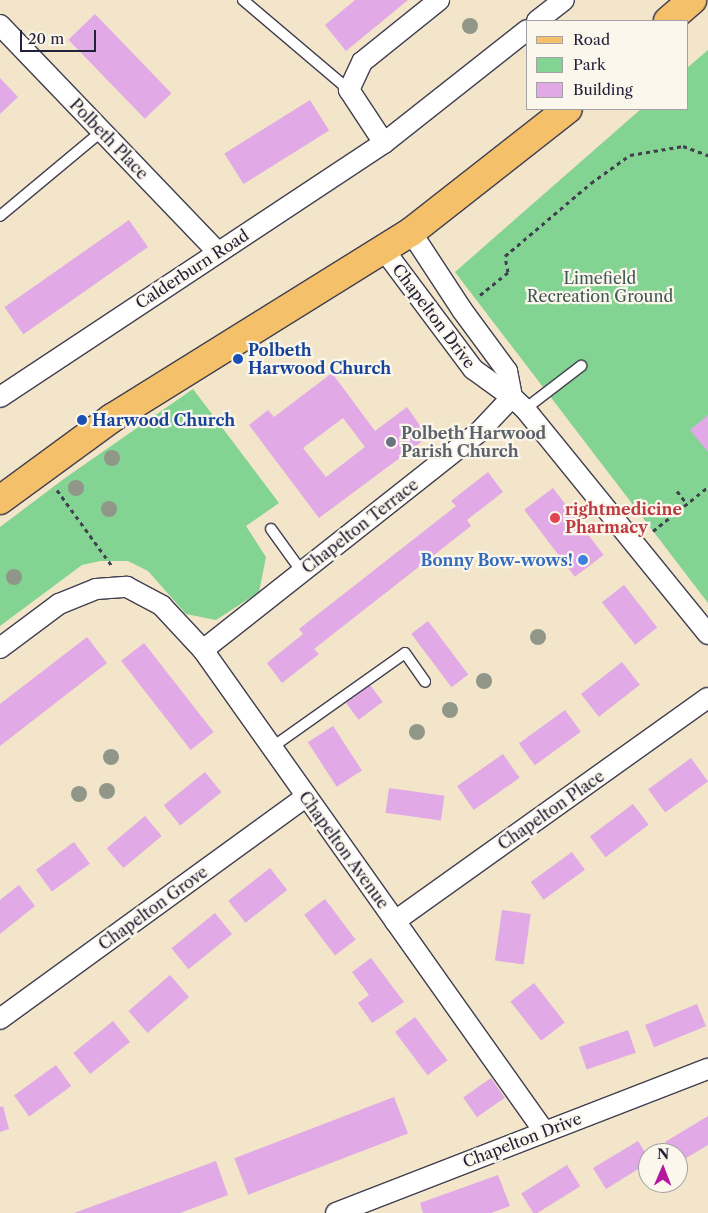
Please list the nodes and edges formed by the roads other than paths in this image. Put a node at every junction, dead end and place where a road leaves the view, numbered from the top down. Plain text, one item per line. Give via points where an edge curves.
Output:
1 (243, 0) edge
2 (439, 0) edge
3 (564, 0) edge
4 (692, 0) edge
5 (538, 20) edge
6 (669, 20) edge
7 (0, 25) edge
8 (526, 31) edge
9 (349, 90) junction
10 (567, 110) edge
11 (102, 131) junction
12 (384, 143) junction
13 (0, 216) edge
14 (411, 232) junction
15 (384, 250) junction
16 (218, 252) junction
17 (581, 366) dead end
18 (0, 397) edge
19 (518, 403) junction
20 (0, 500) edge
21 (271, 529) dead end
22 (302, 572) junction
23 (708, 634) edge
24 (0, 648) edge
25 (203, 650) junction
26 (425, 682) dead end
27 (708, 698) edge
28 (272, 748) junction
29 (305, 797) junction
30 (395, 922) junction
31 (0, 1019) edge
32 (708, 1069) edge
33 (544, 1131) junction
34 (378, 1205) edge
35 (336, 1213) edge

1 - 9 lane
2 - 9 street via 362,62
3 - 5 street
4 - 6 main road
7 - 11 street, Polbeth Place
8 - 12 street, Calderburn Road
9 - 12 street
10 - 14 main road
11 - 13 lane
11 - 16 street, Polbeth Place
12 - 16 street, Calderburn Road
14 - 15 main road
14 - 19 street, Chapelton Drive via 507,371
15 - 19 street, Chapelton Drive via 473,369
15 - 20 main road via 112,418
16 - 18 street, Calderburn Road
17 - 19 lane
19 - 22 street, Chapelton Terrace
19 - 23 street, Chapelton Drive
21 - 22 lane
22 - 25 street, Chapelton Terrace
24 - 25 street, Chapelton Avenue via 59,604 96,589 127,587 162,606
25 - 28 street, Chapelton Avenue
26 - 28 lane via 405,653
27 - 30 street, Chapelton Place
28 - 29 street, Chapelton Avenue
29 - 30 street, Chapelton Avenue
29 - 31 street, Chapelton Grove
30 - 33 street, Chapelton Avenue
32 - 33 street, Chapelton Drive
33 - 34 street, Chapelton Drive
34 - 35 street, Chapelton Drive

